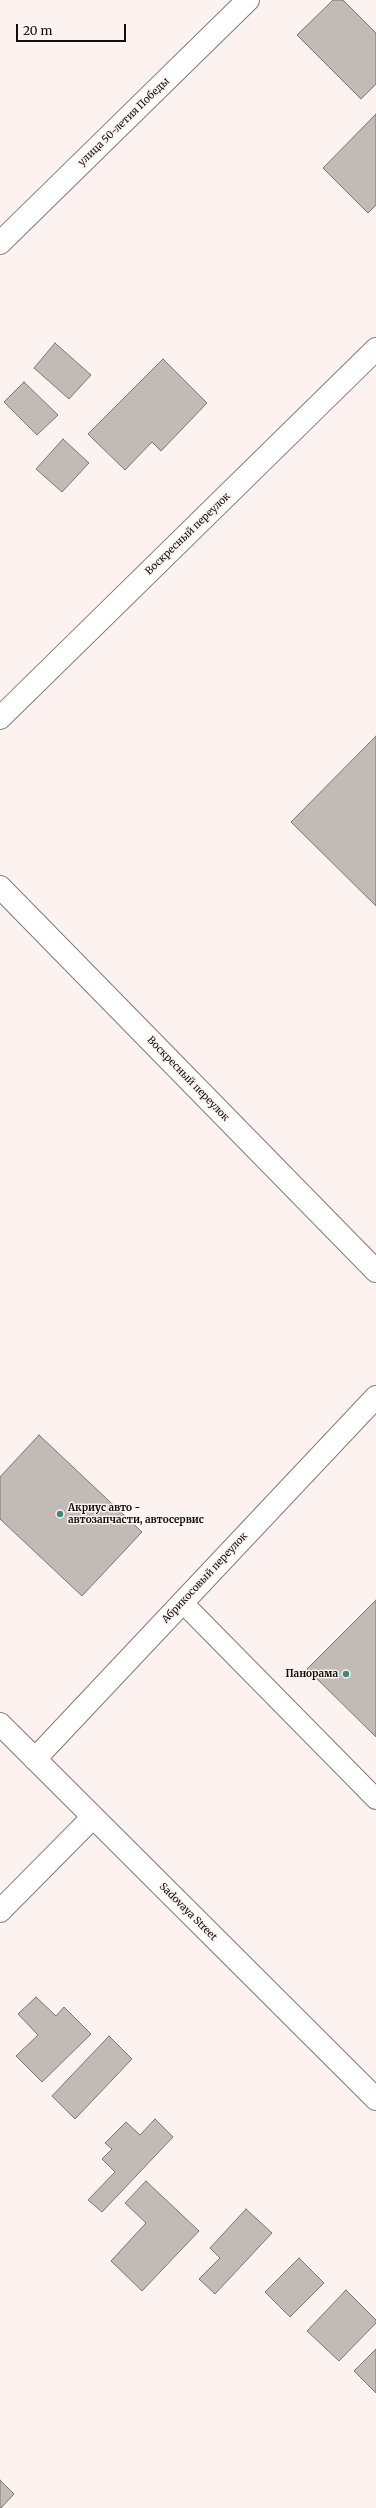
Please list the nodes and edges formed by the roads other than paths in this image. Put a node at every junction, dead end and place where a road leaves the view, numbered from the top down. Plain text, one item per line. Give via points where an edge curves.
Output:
1 (248, 0) edge
2 (0, 243) edge
3 (376, 350) edge
4 (0, 718) edge
5 (0, 887) edge
6 (376, 1271) edge
7 (376, 1397) edge
8 (182, 1602) junction
9 (0, 1724) edge
10 (35, 1759) junction
11 (376, 1799) edge
12 (93, 1817) junction
13 (0, 1911) edge
14 (376, 2099) edge

1 - 2 street, улица 50-летия Победы
3 - 4 street, Воскресный переулок
5 - 6 street, Воскресный переулок
7 - 8 street, Абрикосовый переулок
8 - 10 street, Абрикосовый переулок
8 - 11 lane
9 - 10 street, Sadovaya Street
10 - 12 street, Sadovaya Street
12 - 13 street
12 - 14 street, Sadovaya Street

